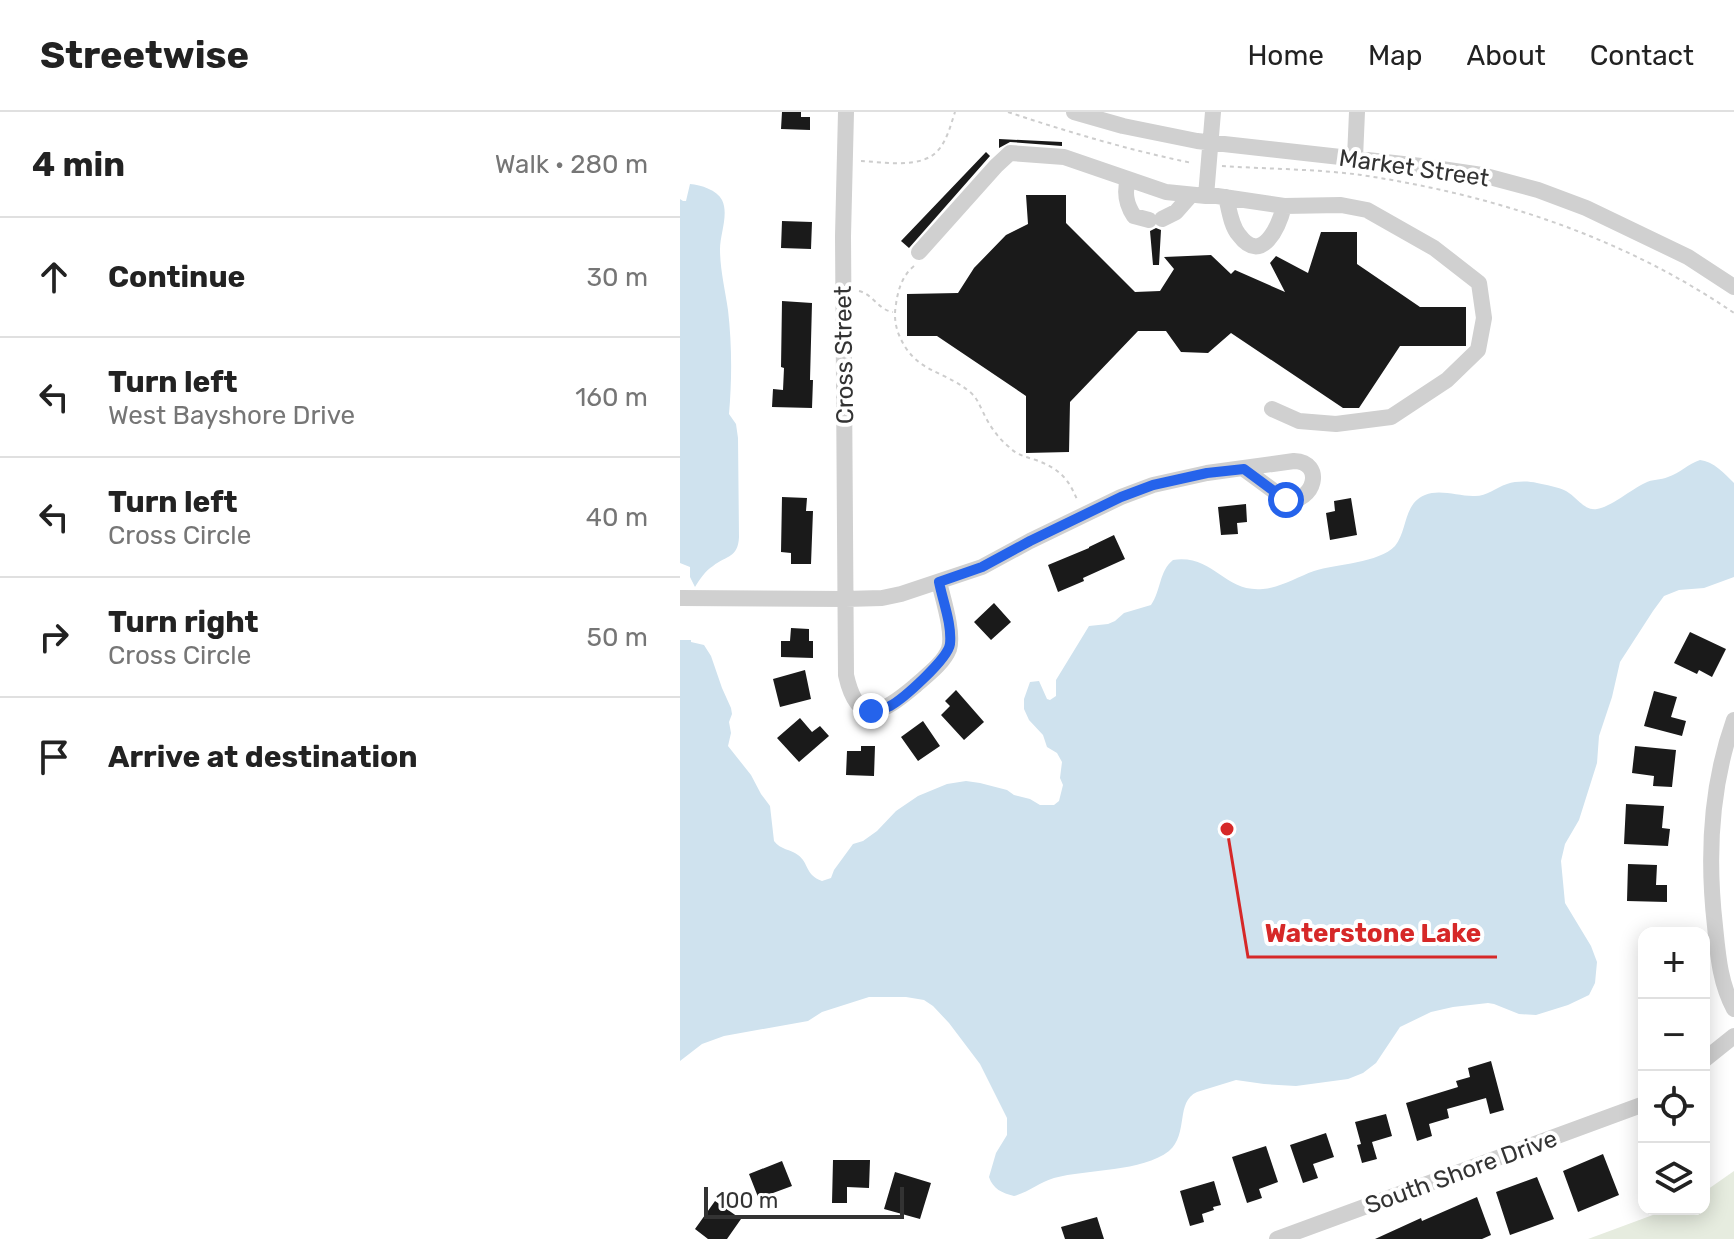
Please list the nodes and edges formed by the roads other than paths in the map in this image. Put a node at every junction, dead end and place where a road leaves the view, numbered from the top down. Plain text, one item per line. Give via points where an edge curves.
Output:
1 (846, 112) edge
2 (1074, 112) edge
3 (1213, 112) edge
4 (1357, 112) edge
5 (1210, 142) junction
6 (1355, 158) junction
7 (1128, 179) junction
8 (1199, 196) junction
9 (1226, 197) junction
10 (1284, 206) junction
11 (919, 252) road end
12 (1734, 287) edge
13 (1272, 409) dead end
14 (1244, 469) dead end
15 (939, 582) junction
16 (680, 598) edge
17 (845, 599) junction
18 (1734, 720) edge
19 (1734, 1009) edge
20 (1734, 1036) edge
21 (1710, 1055) edge
22 (1638, 1106) edge
23 (1277, 1239) edge

1 - 17 street, Cross Street
2 - 5 street, Market Street
3 - 5 street
4 - 6 street
5 - 6 street, Market Street
5 - 8 street
6 - 12 street, Market Street via 1482,175 1538,190 1688,257
7 - 8 street
7 - 8 street via 1125,189 1134,216 1155,220
7 - 11 street via 1064,157 1010,153
8 - 9 street
9 - 10 street
9 - 10 street via 1236,233 1254,246 1272,237
10 - 13 street via 1367,210 1434,248 1479,283 1484,318 1478,350 1447,380 1391,417 1336,424 1299,421
14 - 15 street via 1153,485 982,567
15 - 17 street via 892,596
15 - 17 street, Cross Street via 950,646 945,657 888,708 859,707 850,693
16 - 17 street
18 - 19 street via 1716,788 1710,848 1719,972
20 - 21 street
22 - 23 street, South Shore Drive

